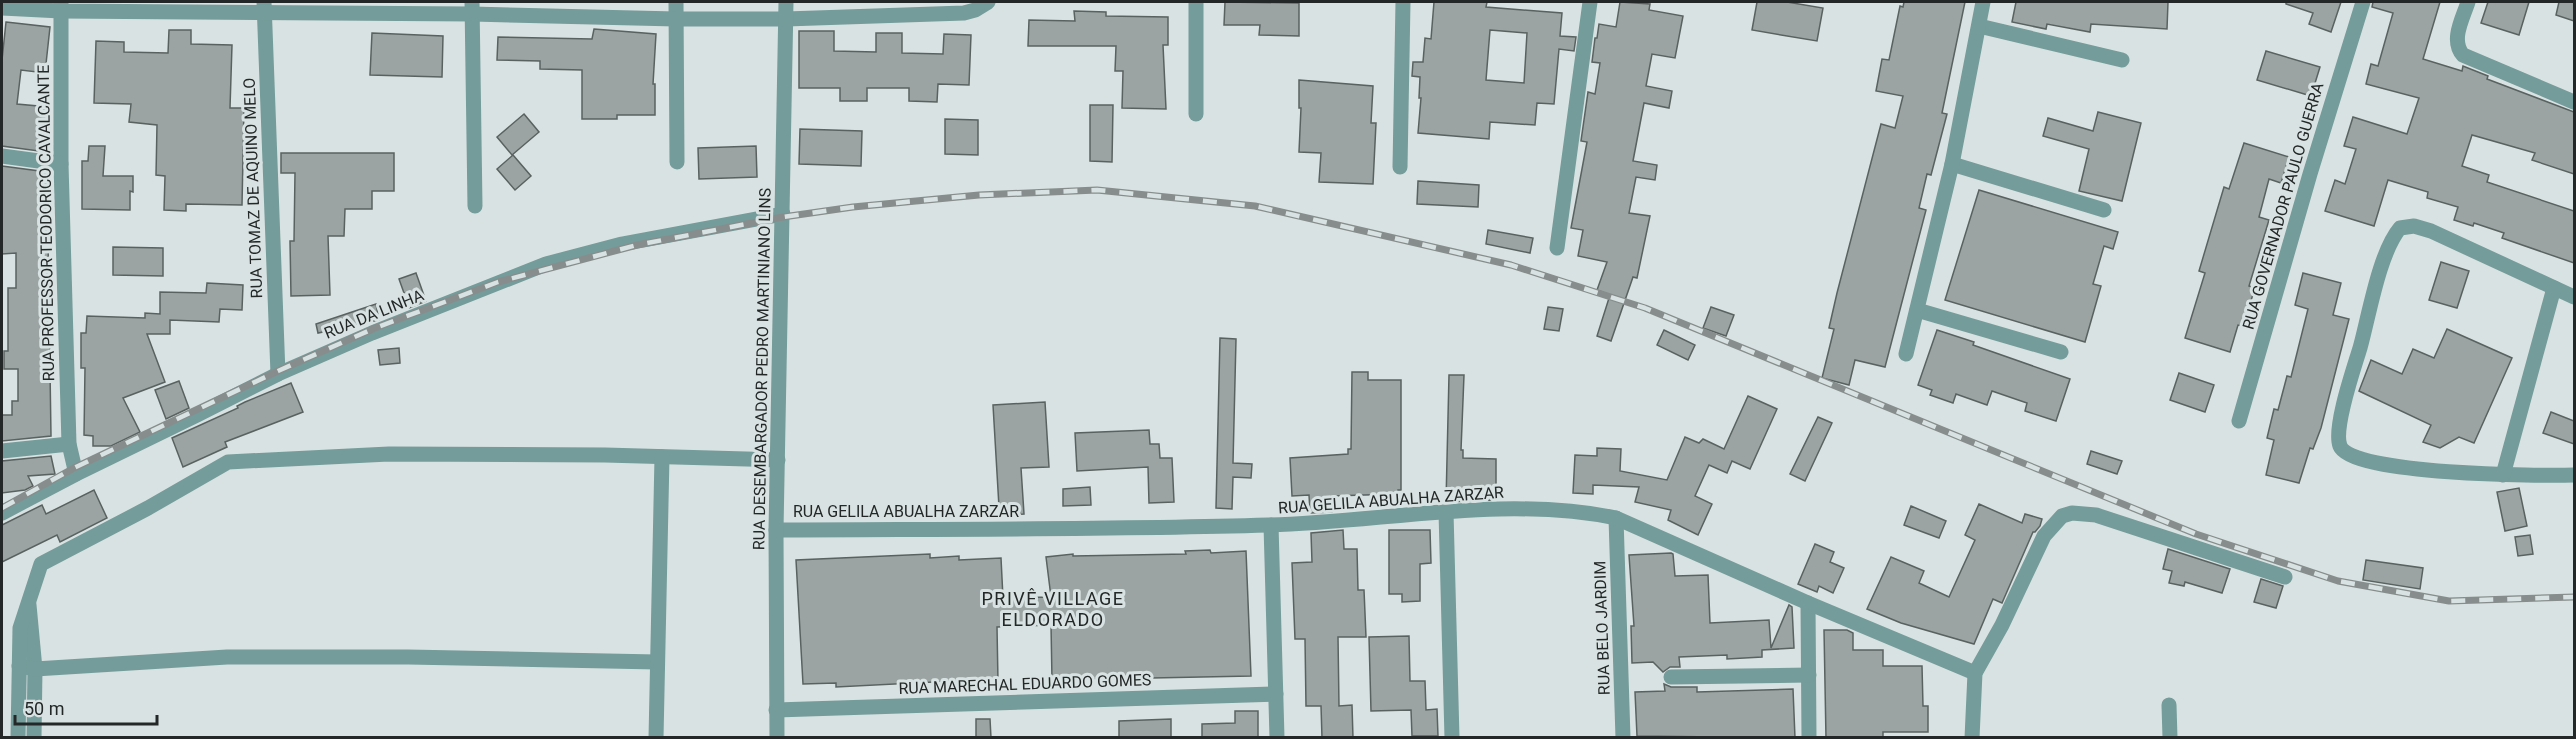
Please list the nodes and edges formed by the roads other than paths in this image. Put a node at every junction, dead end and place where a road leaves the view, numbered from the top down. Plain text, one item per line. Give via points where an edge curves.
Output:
1 (676, 2) edge
2 (786, 2) edge
3 (988, 2) edge
4 (1196, 2) edge
5 (1402, 2) edge
6 (1590, 2) edge
7 (1983, 2) edge
8 (2363, 2) edge
9 (2468, 2) edge
10 (61, 6) edge
11 (264, 7) edge
12 (2, 8) edge
13 (472, 8) edge
14 (676, 19) junction
15 (786, 20) junction
16 (1978, 26) junction
17 (2122, 60) dead end
18 (2574, 102) edge
19 (1196, 114) dead end
20 (2, 156) edge
21 (677, 162) dead end
22 (61, 164) junction
23 (1952, 164) junction
24 (1400, 167) dead end
25 (475, 206) dead end
26 (2104, 210) dead end
27 (783, 214) junction
28 (1557, 248) dead end
29 (2554, 288) junction
30 (2574, 297) edge
31 (1917, 310) junction
32 (2061, 352) dead end
33 (1906, 354) dead end
34 (278, 374) junction
35 (2239, 421) dead end
36 (69, 444) junction
37 (2, 451) edge
38 (662, 457) junction
39 (778, 460) junction
40 (76, 474) junction
41 (2503, 475) junction
42 (2574, 475) edge
43 (1446, 512) junction
44 (2, 513) edge
45 (1616, 518) junction
46 (1271, 525) junction
47 (776, 530) junction
48 (2285, 577) dead end
49 (1808, 603) junction
50 (657, 662) junction
51 (27, 667) junction
52 (1975, 673) junction
53 (1809, 675) junction
54 (1671, 677) dead end
55 (1276, 694) junction
56 (2169, 705) dead end
57 (776, 710) junction
58 (18, 738) edge
59 (34, 738) edge
60 (656, 738) edge
61 (777, 738) edge
62 (1277, 738) edge
63 (1452, 738) edge
64 (1623, 738) edge
65 (1809, 738) edge
66 (1972, 738) edge
67 (2170, 738) edge

1 - 14 street
2 - 15 street, RUA DESEMBARGADOR PEDRO MARTINIANO LINS
3 - 15 street via 964,13
4 - 19 street
5 - 24 street
6 - 28 street
7 - 16 street
8 - 35 street, RUA GOVERNADOR PAULO GUERRA
9 - 18 street via 2457,38 2460,52
10 - 11 street
10 - 12 street
10 - 22 street, RUA PROFESSOR TEODORICO CAVALCANTE
11 - 13 street
11 - 34 street, RUA TOMAZ DE AQUINO MELO
13 - 14 street
13 - 25 street
14 - 15 street
14 - 21 street
15 - 27 street, RUA DESEMBARGADOR PEDRO MARTINIANO LINS
16 - 17 street
16 - 23 street
20 - 22 street
22 - 36 street, RUA PROFESSOR TEODORICO CAVALCANTE
23 - 26 street
23 - 31 street
27 - 34 street, RUA DA LINHA via 546,264
27 - 39 street, RUA DESEMBARGADOR PEDRO MARTINIANO LINS
29 - 30 street
29 - 41 street
29 - 41 street via 2414,226 2400,228 2394,235 2383,263 2344,406 2341,448 2356,458 2383,465
31 - 32 street
31 - 33 street
34 - 40 street, RUA DA LINHA
36 - 37 street
36 - 40 street, RUA PROFESSOR TEODORICO CAVALCANTE
38 - 39 street
38 - 50 street
38 - 51 street via 389,454 228,462 41,564 28,599
39 - 47 street, RUA DESEMBARGADOR PEDRO MARTINIANO LINS
40 - 44 street, RUA DA LINHA
41 - 42 street
43 - 45 street, RUA GELILA ABUALHA ZARZAR via 1529,510
43 - 46 street, RUA GELILA ABUALHA ZARZAR
43 - 63 street
45 - 49 street, RUA GELILA ABUALHA ZARZAR
45 - 64 street, RUA BELO JARDIM
46 - 47 street, RUA GELILA ABUALHA ZARZAR
46 - 55 street
47 - 57 street, RUA DESEMBARGADOR PEDRO MARTINIANO LINS
48 - 52 street via 2096,515 2062,516 2044,536
49 - 52 street, RUA GELILA ABUALHA ZARZAR
49 - 53 street
50 - 51 street via 227,657
50 - 60 street
51 - 58 street
51 - 59 street
52 - 66 street
53 - 54 street
53 - 65 street
55 - 57 street, RUA MARECHAL EDUARDO GOMES
55 - 62 street
56 - 67 street
57 - 61 street, RUA DESEMBARGADOR PEDRO MARTINIANO LINS

